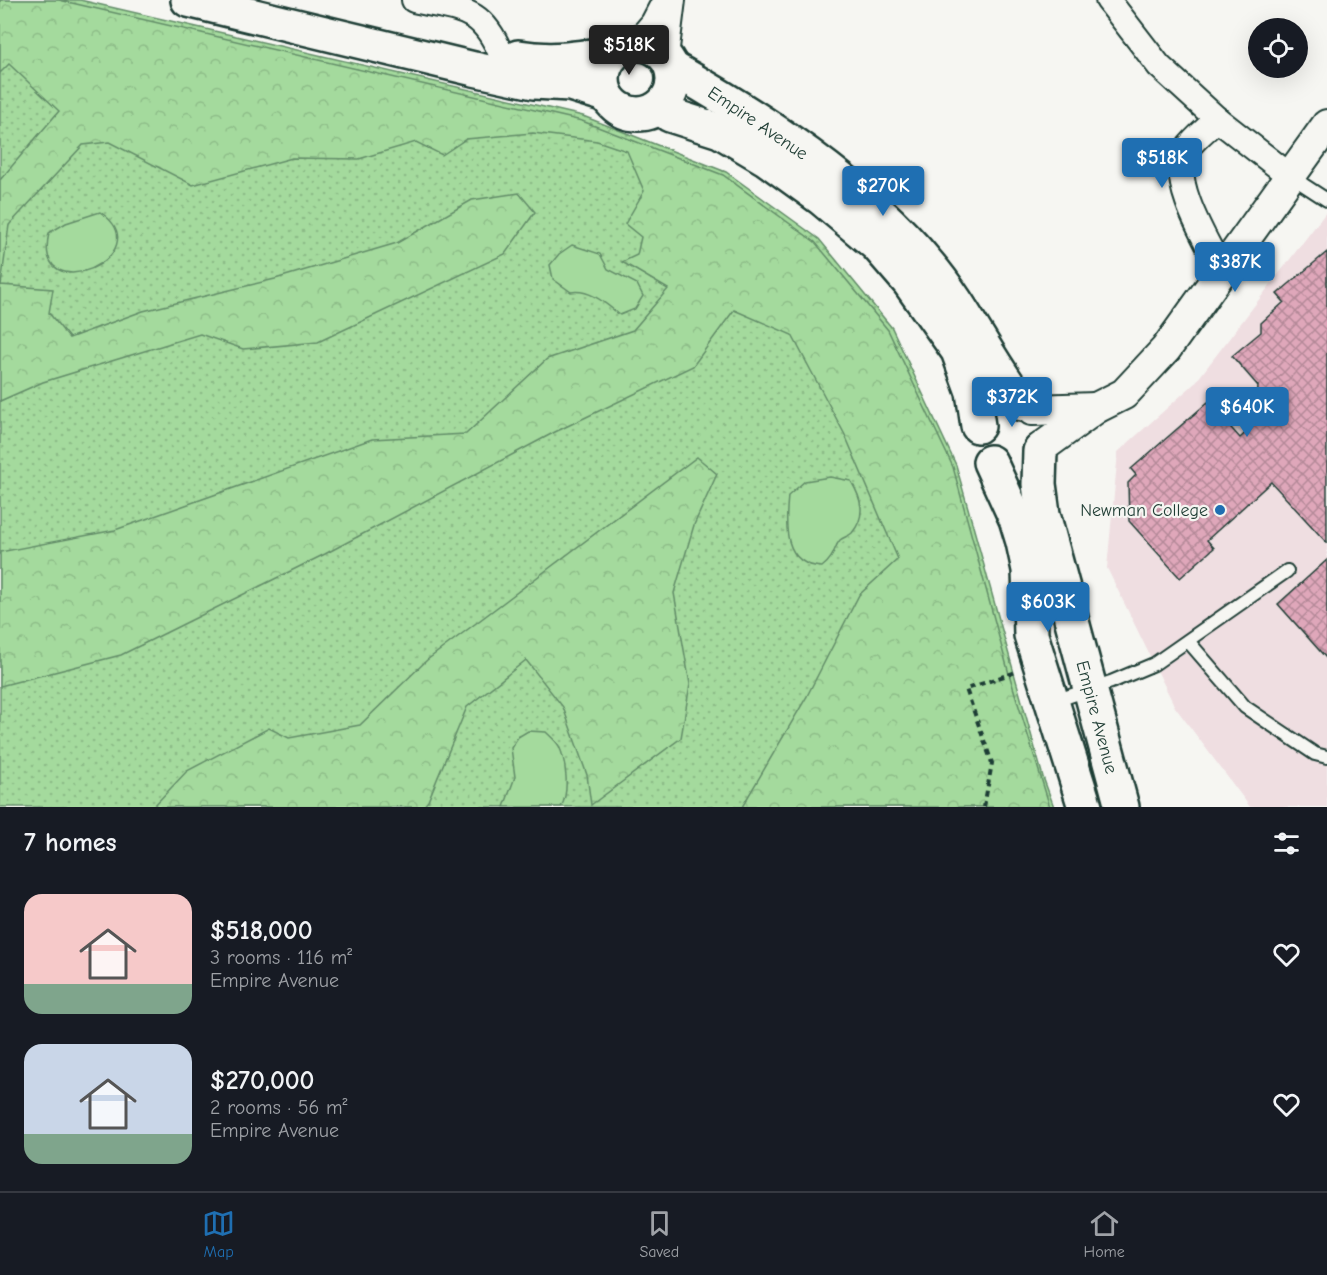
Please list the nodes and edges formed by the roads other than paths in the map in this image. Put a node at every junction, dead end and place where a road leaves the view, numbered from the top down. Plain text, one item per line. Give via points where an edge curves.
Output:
1 (188, 0) edge
2 (280, 0) edge
3 (414, 0) edge
4 (665, 0) edge
5 (673, 0) edge
6 (1108, 0) edge
7 (625, 49) junction
8 (501, 54) junction
9 (669, 62) junction
10 (606, 95) junction
11 (661, 106) junction
12 (1217, 119) junction
13 (1327, 125) edge
14 (1290, 176) junction
15 (1327, 200) edge
16 (1222, 271) junction
17 (1027, 407) junction
18 (1096, 408) junction
19 (978, 426) junction
20 (1041, 449) junction
21 (990, 462) junction
22 (1287, 571) dead end
23 (1188, 641) junction
24 (1089, 690) junction
25 (1052, 702) junction
26 (1327, 757) edge
27 (1085, 807) edge
28 (1122, 807) edge

1 - 10 main road via 474,69 534,82 570,84
2 - 8 main road
3 - 8 street via 476,16 493,34
4 - 7 street via 653,23
5 - 9 street
6 - 12 street via 1159,66
7 - 8 main road via 571,61 540,61
7 - 9 main road via 647,44
7 - 10 main road via 605,66
9 - 11 main road via 673,89
9 - 17 main road, Empire Avenue via 838,178 892,224 961,307 980,345
10 - 11 main road via 631,114
11 - 19 main road, Empire Avenue via 670,115 720,131 767,159 877,245 958,351 973,392
12 - 14 street
12 - 16 street via 1185,150 1180,178 1194,217
13 - 14 street
14 - 15 lane
14 - 16 street
16 - 18 street via 1166,349 1124,394
17 - 18 street
17 - 19 main road via 1000,403 982,416
17 - 20 main road via 1041,421
18 - 20 street
19 - 21 main road via 978,446
20 - 21 main road via 1030,462 1017,468 1003,468
20 - 24 main road, Empire Avenue via 1039,484 1043,514
21 - 25 main road, Empire Avenue via 1023,542 1029,570 1030,635
22 - 23 lane
23 - 24 lane via 1154,664
23 - 26 lane via 1245,707 1315,754
24 - 25 lane
24 - 28 main road, Empire Avenue
25 - 27 main road, Empire Avenue

